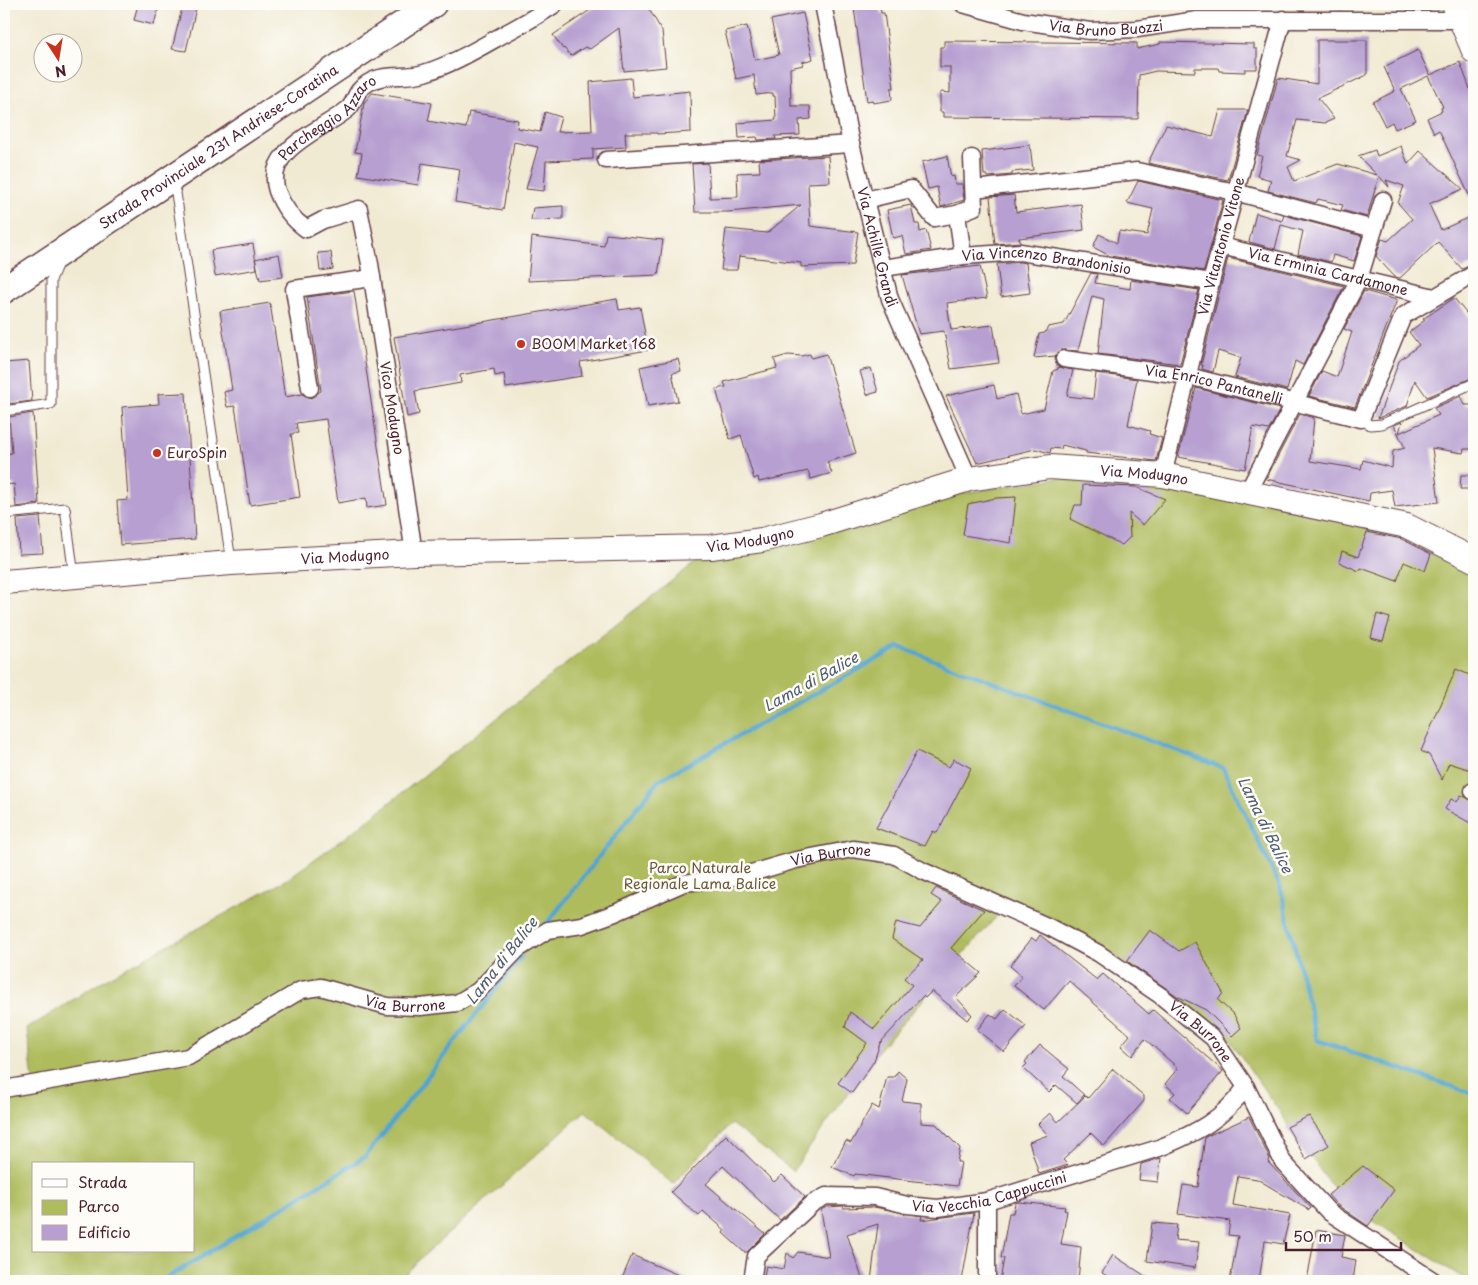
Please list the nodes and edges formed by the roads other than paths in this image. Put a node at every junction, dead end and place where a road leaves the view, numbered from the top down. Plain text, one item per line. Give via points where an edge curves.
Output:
1 (433, 4) edge
2 (555, 4) edge
3 (823, 4) edge
4 (963, 4) edge
5 (1457, 12) edge
6 (1283, 19) junction
7 (1474, 51) edge
8 (852, 144) junction
9 (972, 158) dead end
10 (606, 160) dead end
11 (168, 181) junction
12 (974, 189) junction
13 (1235, 192) junction
14 (866, 200) junction
15 (1383, 200) dead end
16 (957, 214) junction
17 (1374, 229) junction
18 (1221, 246) junction
19 (64, 250) junction
20 (963, 256) junction
21 (883, 268) junction
22 (371, 271) junction
23 (1474, 274) edge
24 (1359, 279) junction
25 (1211, 282) junction
26 (4, 290) edge
27 (1434, 297) junction
28 (1064, 359) dead end
29 (1188, 376) junction
30 (1474, 383) edge
31 (310, 388) dead end
32 (1295, 402) junction
33 (4, 411) edge
34 (1361, 419) junction
35 (1163, 475) junction
36 (969, 479) junction
37 (1247, 493) junction
38 (4, 514) edge
39 (414, 553) junction
40 (1474, 560) edge
41 (231, 563) junction
42 (74, 576) junction
43 (4, 582) edge
44 (1246, 1087) junction
45 (4, 1089) edge
46 (987, 1201) junction
47 (752, 1281) edge
48 (987, 1281) edge
49 (1434, 1281) edge

1 - 11 main road, Strada Provinciale 231 Andriese-Coratina
2 - 22 street, Parcheggio Azzaro via 454,62 421,74 388,75 368,82 356,92 350,108 285,152 276,166 275,184 281,204 306,229 359,209
3 - 8 street, Via Achille Grandi
4 - 6 street, Via Bruno Buozzi via 1023,21 1090,30 1137,29 1197,20
5 - 6 street, Via Bruno Buozzi
5 - 7 street
6 - 13 street, Via Vitantonio Vitone
8 - 10 street
8 - 14 street, Via Achille Grandi
9 - 12 street
11 - 19 main road, Strada Provinciale 231 Andriese-Coratina
11 - 41 lane via 176,193
12 - 13 street via 1137,170
12 - 16 street via 974,207
13 - 17 street
13 - 18 street, Via Vitantonio Vitone
14 - 16 street via 911,189 934,218
14 - 21 street, Via Achille Grandi
15 - 17 street
16 - 20 street
17 - 24 street
18 - 24 street, Via Erminia Cardamone
18 - 25 street, Via Vitantonio Vitone
19 - 26 main road, Strada Provinciale 231 Andriese-Coratina
19 - 33 lane via 51,280 51,404
20 - 21 street, Via Vincenzo Brandonisio
20 - 25 street, Via Vincenzo Brandonisio via 1020,252
21 - 36 street, Via Achille Grandi via 890,300
22 - 31 street via 294,289
22 - 39 street, Vico Modugno
23 - 27 street
24 - 27 street, Via Erminia Cardamone
24 - 32 street
25 - 29 street, Via Vitantonio Vitone
27 - 34 street via 1403,316
28 - 29 street, Via Enrico Pantanelli
29 - 32 street, Via Enrico Pantanelli
29 - 35 street, Via Vitantonio Vitone
30 - 34 lane via 1382,424 1370,425
32 - 34 street, Via Enrico Pantanelli
32 - 37 street
35 - 36 street, Via Modugno via 1050,467
35 - 37 street, Via Modugno
36 - 39 street, Via Modugno via 821,526 762,540 711,546
37 - 40 street, Via Modugno via 1408,526
38 - 42 lane via 64,508
39 - 41 street, Via Modugno
41 - 42 street, Via Modugno
42 - 43 street, Via Modugno
44 - 45 street, Via Burrone via 1213,1038 1098,952 894,855 852,849 740,876 684,883 615,914 548,930 518,950 478,991 457,1003 420,1008 387,1006 321,987 301,990 188,1057
44 - 46 street, Via Vecchia Cappuccini via 1232,1105 1210,1124 1184,1138
44 - 49 street, Via Burrone via 1283,1162 1329,1212
46 - 47 street, Via Vecchia Cappuccini via 938,1208 875,1197 826,1196 756,1256
46 - 48 street

